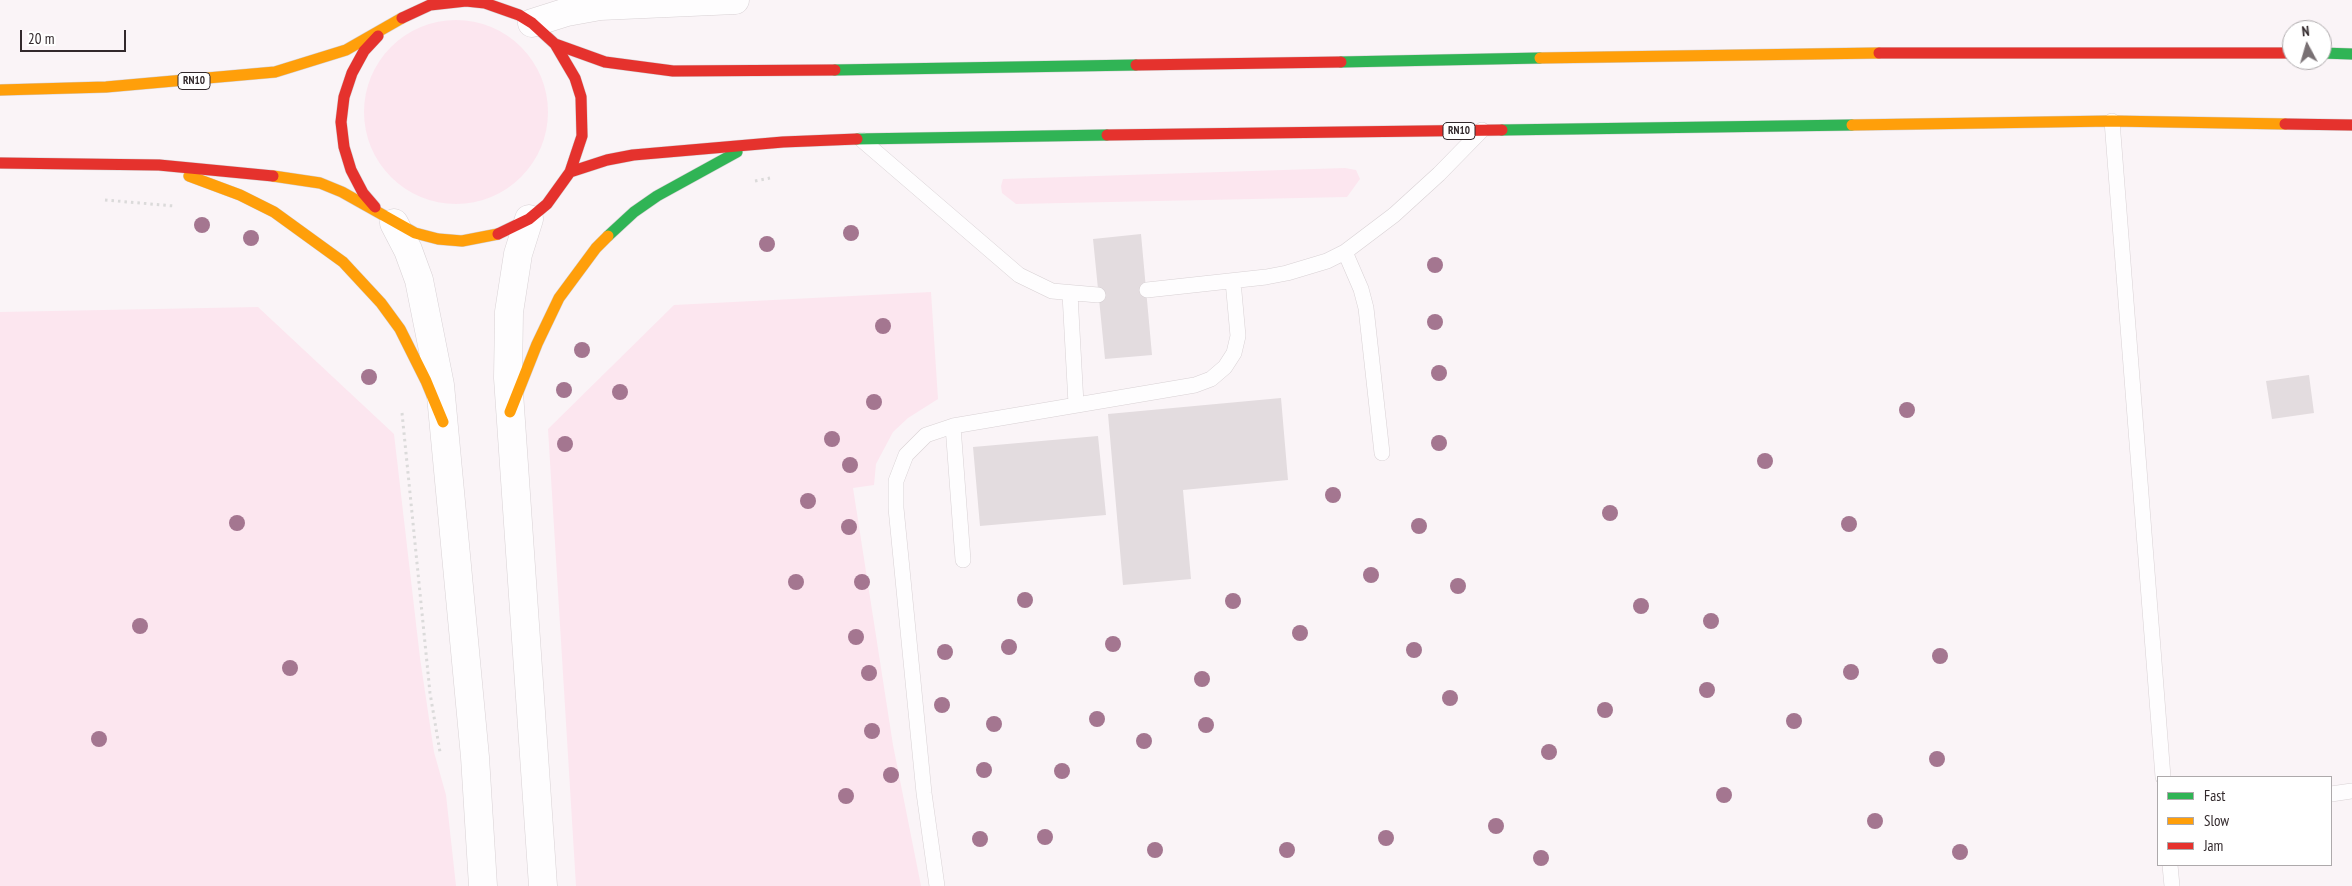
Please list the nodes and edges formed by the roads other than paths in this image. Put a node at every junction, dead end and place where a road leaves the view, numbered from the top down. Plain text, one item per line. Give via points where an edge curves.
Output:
1 (735, 0) edge
2 (416, 6) edge
3 (518, 13) edge
4 (380, 32) junction
5 (555, 44) junction
6 (2282, 53) edge
7 (2332, 54) edge
8 (2352, 54) edge
9 (0, 90) edge
10 (2112, 121) junction
11 (2352, 124) edge
12 (1482, 130) junction
13 (861, 139) junction
14 (751, 146) junction
15 (0, 163) edge
16 (159, 164) junction
17 (570, 172) junction
18 (386, 217) junction
19 (529, 219) junction
20 (1345, 252) junction
21 (1234, 281) junction
22 (1147, 290) dead end
23 (1070, 294) junction
24 (1098, 295) dead end
25 (1076, 404) junction
26 (510, 412) junction
27 (443, 422) junction
28 (953, 426) junction
29 (1382, 453) dead end
30 (964, 560) dead end
31 (2163, 776) edge
32 (2352, 791) edge
33 (2332, 794) edge
34 (2170, 866) edge
35 (483, 886) edge
36 (543, 886) edge
37 (937, 886) edge
38 (2172, 886) edge

1 - 3 street
2 - 3 highway, RN10 via 466,1
2 - 4 highway, RN10
3 - 5 highway, RN10
4 - 9 highway, RN10 via 322,59 249,76 106,87
4 - 18 highway, RN10 via 352,73 344,97 342,122 344,147 351,170 363,193
5 - 6 highway, RN10 via 605,62 673,72 1923,52
5 - 17 highway, RN10 via 575,78 581,96 582,136
7 - 8 highway
10 - 11 highway, RN10
10 - 12 highway, RN10
10 - 31 lane
12 - 13 highway, RN10
12 - 20 lane via 1394,215
13 - 14 highway, RN10
13 - 23 lane via 1019,275 1043,288
14 - 17 highway, RN10 via 633,155
14 - 26 highway via 657,196 634,212 596,248 550,315
15 - 16 highway, RN10
16 - 18 highway, RN10 via 249,172 320,183
16 - 27 highway via 240,195 274,212 343,262 400,329
17 - 19 highway, RN10 via 547,204
18 - 19 highway, RN10 via 415,233 462,241 508,231
18 - 27 street via 408,250 419,280
19 - 26 street via 518,254 509,312
20 - 21 lane via 1300,270
20 - 29 lane via 1366,308
21 - 22 lane
21 - 25 lane via 1238,336 1234,353 1211,379 1195,385
23 - 24 lane
23 - 25 lane
25 - 28 lane
26 - 36 street
27 - 35 street
28 - 30 lane
28 - 37 lane via 926,435 906,455 896,481 924,793
32 - 33 lane
34 - 38 lane

